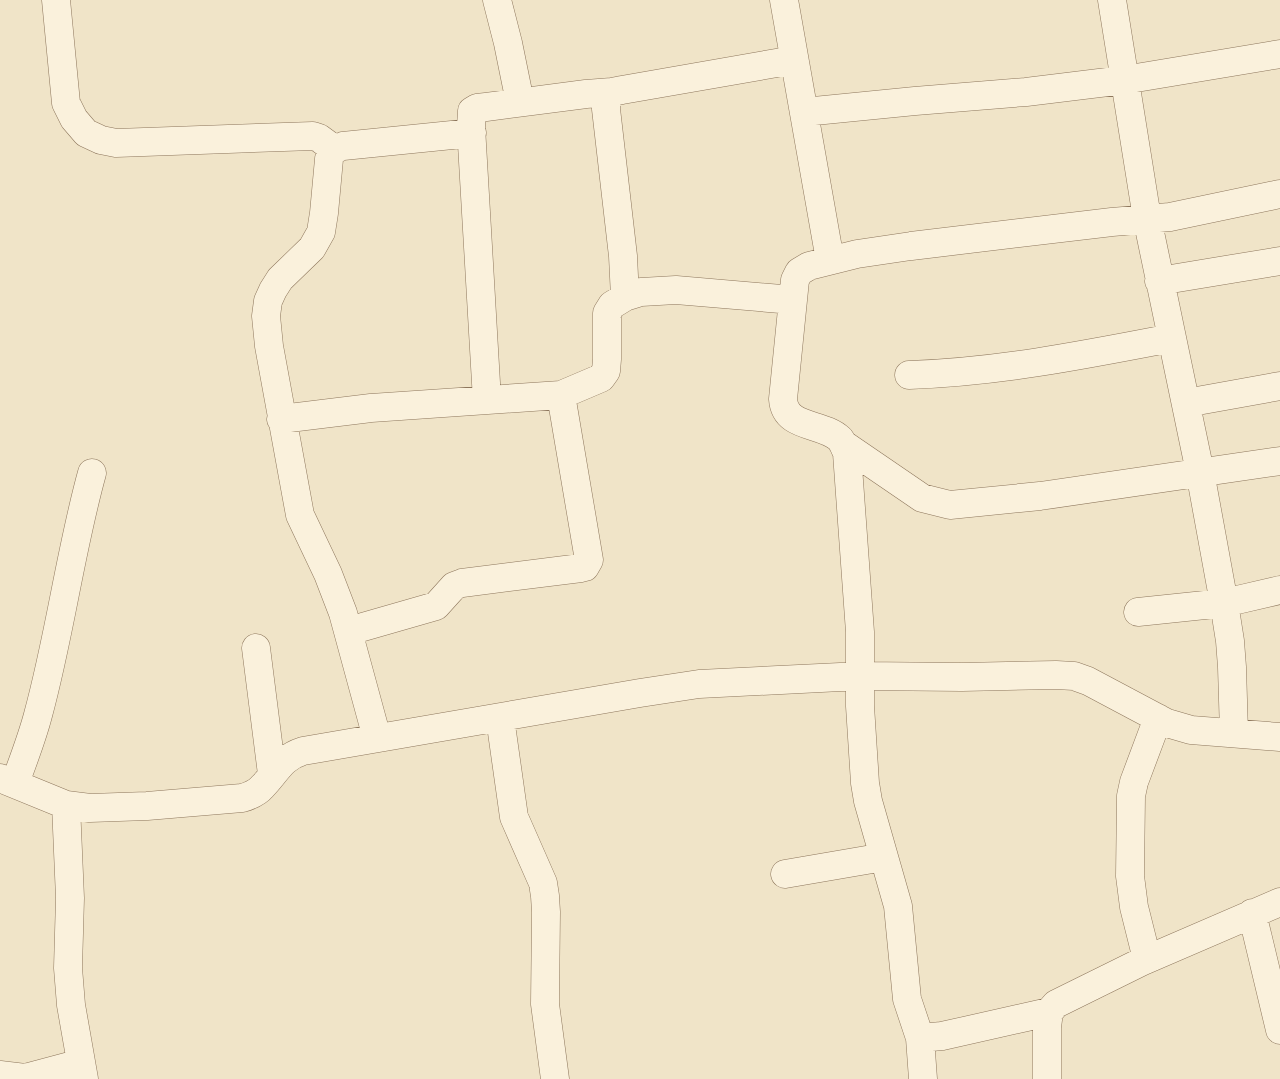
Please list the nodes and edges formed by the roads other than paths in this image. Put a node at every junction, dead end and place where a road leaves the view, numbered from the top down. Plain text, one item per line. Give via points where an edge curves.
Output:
1 (56, 0) edge
2 (497, 0) edge
3 (784, 0) edge
4 (1112, 0) edge
5 (1280, 54) edge
6 (794, 60) junction
7 (1124, 80) junction
8 (612, 92) junction
9 (520, 102) junction
10 (804, 112) junction
11 (472, 133) junction
12 (334, 149) junction
13 (1280, 194) edge
14 (1148, 218) junction
15 (830, 260) junction
16 (1280, 261) edge
17 (1159, 281) junction
18 (625, 297) junction
19 (793, 300) junction
20 (1172, 338) junction
21 (909, 375) dead end
22 (1280, 386) edge
23 (561, 395) junction
24 (487, 400) junction
25 (1186, 403) junction
26 (281, 419) junction
27 (844, 444) junction
28 (1280, 461) edge
29 (1200, 472) junction
30 (92, 473) dead end
31 (1280, 590) edge
32 (1224, 603) junction
33 (1138, 612) dead end
34 (349, 631) junction
35 (256, 648) dead end
36 (861, 676) junction
37 (500, 718) junction
38 (1158, 718) junction
39 (1234, 733) junction
40 (1280, 737) edge
41 (377, 738) junction
42 (272, 774) junction
43 (8, 780) edge
44 (66, 805) junction
45 (884, 857) junction
46 (785, 874) dead end
47 (1280, 902) edge
48 (1252, 913) junction
49 (1147, 959) junction
50 (1049, 1012) junction
51 (1280, 1030) edge
52 (920, 1038) junction
53 (82, 1071) edge
54 (0, 1075) edge
55 (556, 1079) edge
56 (923, 1079) edge
57 (1047, 1079) edge

1 - 12 street via 66,102 86,133 116,143 313,136
2 - 9 street
3 - 6 street
4 - 7 street
5 - 7 street
6 - 8 street
6 - 10 street
7 - 10 street
7 - 14 street
8 - 9 street
8 - 18 street via 607,98 606,109
9 - 11 street via 472,111
10 - 15 street
11 - 12 street
11 - 24 street
12 - 26 street via 329,159 321,232 312,248 280,279 268,301 269,346
13 - 14 street via 1192,214
14 - 15 street via 911,246
14 - 17 street
15 - 19 street via 799,272
16 - 17 street
17 - 20 street
18 - 19 street via 641,292 676,290
18 - 23 street via 612,305 607,313 606,371 594,382
19 - 27 street via 783,407 788,415 832,434
20 - 21 street via 996,369
20 - 25 street
22 - 25 street
23 - 24 street
23 - 34 street via 588,564 581,568 462,583 454,586 436,606
24 - 26 street via 371,408
25 - 29 street
26 - 34 street via 300,515 337,594
27 - 29 street via 922,498 950,505 1040,496
27 - 36 street via 853,517
28 - 29 street
29 - 32 street
30 - 43 street via 81,510 38,715
31 - 32 street
32 - 33 street
32 - 39 street via 1232,658
34 - 41 street
35 - 42 street
36 - 37 street via 699,684
36 - 38 street via 1074,676
36 - 45 street via 865,783
37 - 41 street
37 - 55 street via 514,817 543,883 546,912 545,1004
38 - 39 street via 1191,730
38 - 49 street via 1130,796 1130,876
39 - 40 street
41 - 42 street via 303,750 284,760
42 - 44 street via 261,788 242,798 90,808
43 - 44 street
44 - 53 street via 70,898 68,968
45 - 46 street
45 - 52 street via 896,897 907,999
47 - 48 street
48 - 49 street
48 - 51 street
49 - 50 street via 1056,1004
50 - 52 street
50 - 57 street
52 - 56 street
53 - 54 street via 25,1078

